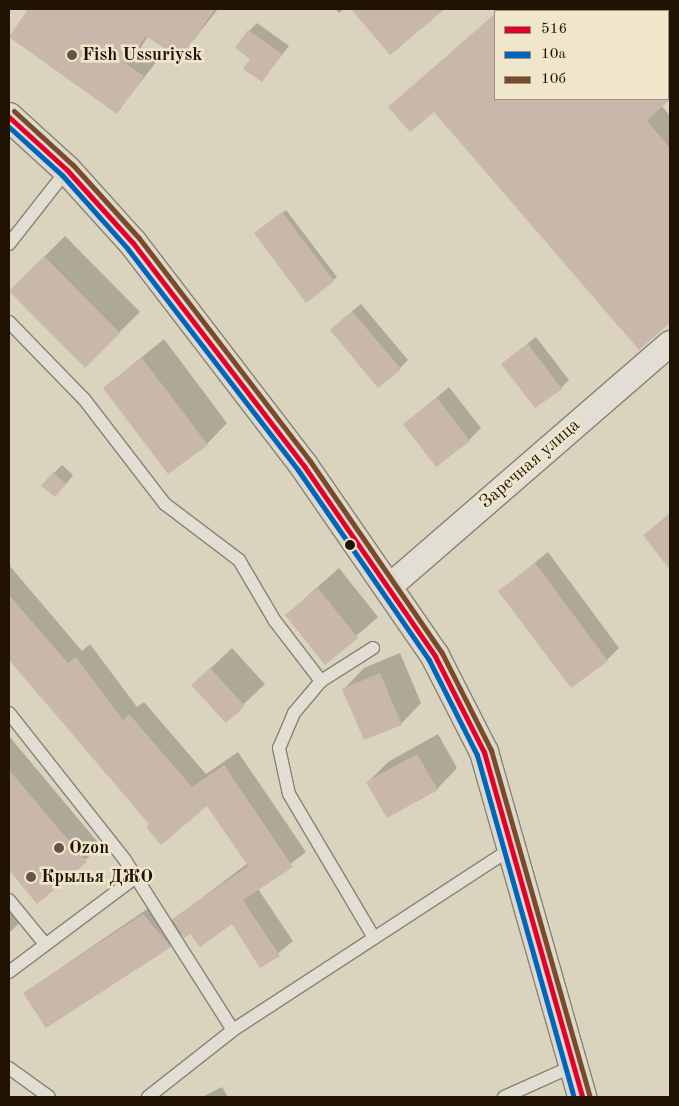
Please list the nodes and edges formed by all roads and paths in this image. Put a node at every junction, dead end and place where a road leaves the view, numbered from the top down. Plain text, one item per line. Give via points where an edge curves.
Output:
1 (9, 117) edge
2 (67, 170) junction
3 (9, 244) edge
4 (9, 322) edge
5 (670, 343) edge
6 (389, 586) junction
7 (373, 648) dead end
8 (321, 681) junction
9 (9, 713) edge
10 (509, 850) junction
11 (136, 877) junction
12 (9, 900) edge
13 (374, 938) junction
14 (45, 944) junction
15 (9, 972) edge
16 (233, 1030) junction
17 (573, 1066) junction
18 (9, 1068) edge
19 (49, 1097) edge
20 (148, 1097) edge
21 (504, 1097) edge
22 (582, 1097) edge

1 - 2 highway
2 - 3 lane
2 - 6 highway via 133,243
4 - 8 lane via 84,399 165,504 240,560 275,621
5 - 6 street, Заречная улица
6 - 10 highway via 435,656 484,752
7 - 8 lane
8 - 13 lane via 294,713 279,748 289,794
9 - 11 lane
10 - 13 lane
10 - 17 highway
11 - 14 lane
11 - 16 lane
12 - 14 lane
13 - 16 lane
14 - 15 lane
16 - 20 lane
17 - 21 lane
17 - 22 highway
18 - 19 lane

